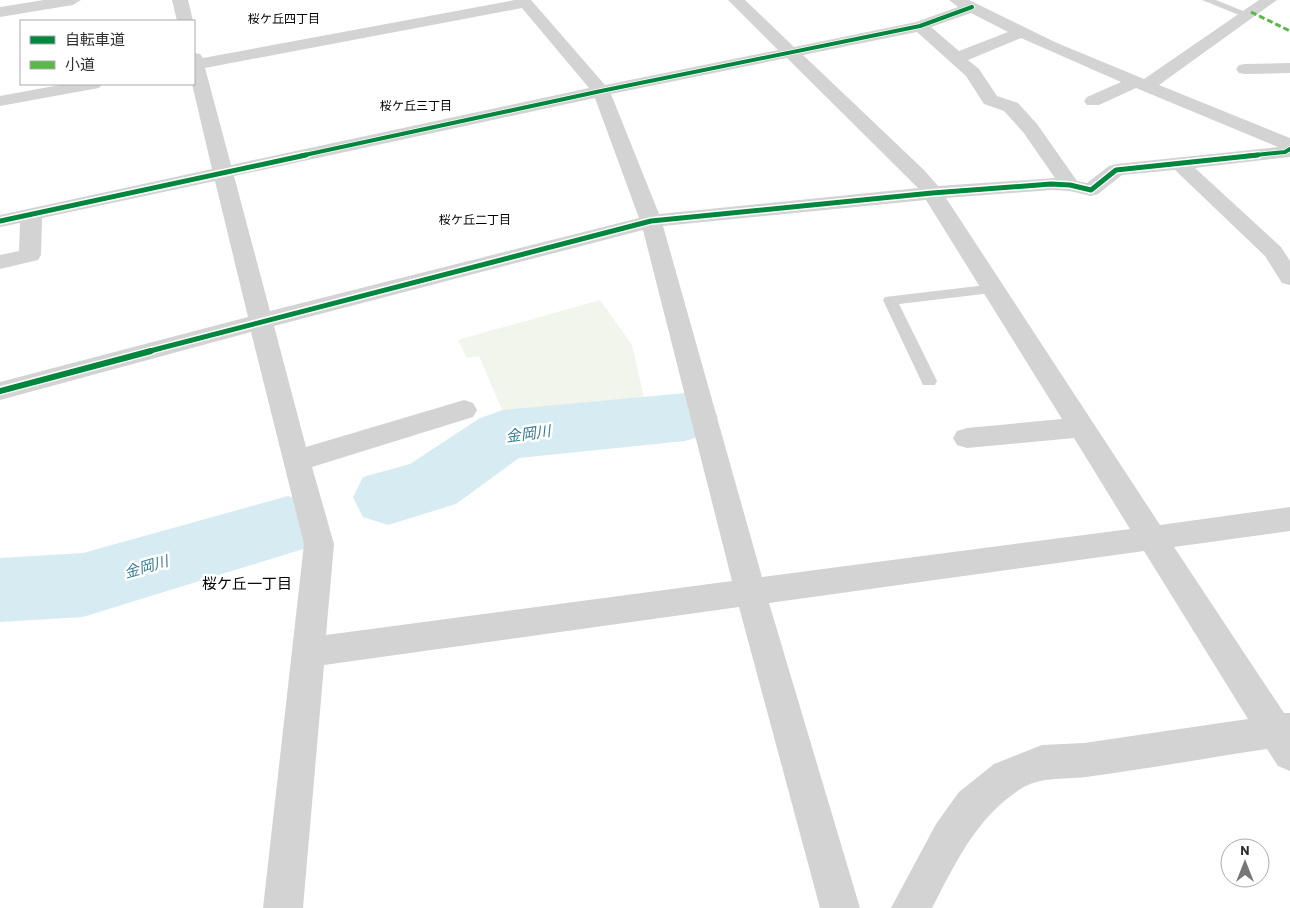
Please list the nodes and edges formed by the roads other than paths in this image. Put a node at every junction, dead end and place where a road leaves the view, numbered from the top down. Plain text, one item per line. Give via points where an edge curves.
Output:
1 (180, 0) edge
2 (736, 0) edge
3 (1207, 0) edge
4 (1269, 0) edge
5 (62, 1) edge
6 (524, 2) edge
7 (964, 4) edge
8 (0, 12) edge
9 (1248, 15) junction
10 (185, 20) edge
11 (920, 26) junction
12 (1022, 32) junction
13 (792, 52) junction
14 (957, 58) junction
15 (195, 63) edge
16 (195, 67) edge
17 (1290, 68) edge
18 (1245, 69) dead end
19 (1141, 84) junction
20 (88, 85) edge
21 (601, 91) junction
22 (0, 101) edge
23 (1093, 101) dead end
24 (1290, 145) edge
25 (1290, 149) edge
26 (1180, 163) junction
27 (224, 173) junction
28 (1070, 185) junction
29 (932, 193) junction
30 (31, 214) junction
31 (0, 221) edge
32 (651, 221) junction
33 (0, 262) edge
34 (1290, 278) edge
35 (995, 290) junction
36 (260, 321) junction
37 (929, 381) dead end
38 (0, 390) edge
39 (464, 410) dead end
40 (1081, 427) junction
41 (967, 438) dead end
42 (296, 460) junction
43 (1290, 520) edge
44 (1150, 538) junction
45 (751, 593) junction
46 (308, 652) junction
47 (1285, 738) edge
48 (283, 908) edge
49 (840, 908) edge
50 (911, 908) edge

1 - 10 street
2 - 13 street
3 - 9 lane
4 - 9 street
5 - 8 street
6 - 15 street
6 - 21 street
7 - 11 street
7 - 12 street
9 - 19 street
11 - 13 street
11 - 14 street
12 - 14 street
12 - 19 street
13 - 21 street
13 - 29 street
14 - 28 street via 973,73 990,100 1011,107 1030,128
16 - 27 street
17 - 18 street
19 - 23 street
19 - 24 street
20 - 22 street
21 - 27 street
21 - 32 street
25 - 26 street
26 - 28 street via 1116,170 1091,190
26 - 34 street via 1273,252
27 - 30 street
27 - 36 street
28 - 29 street
29 - 32 street
29 - 35 street
30 - 31 street
30 - 33 street via 30,255
32 - 36 street
32 - 45 street
35 - 37 lane via 890,300
35 - 40 street
36 - 38 street
36 - 42 street
39 - 42 street
40 - 41 street
40 - 44 street
42 - 46 street via 319,544
43 - 44 street
44 - 45 street
44 - 47 street
45 - 46 street
45 - 49 street
46 - 48 street
47 - 50 street via 1042,762 1007,777 972,804 948,837

